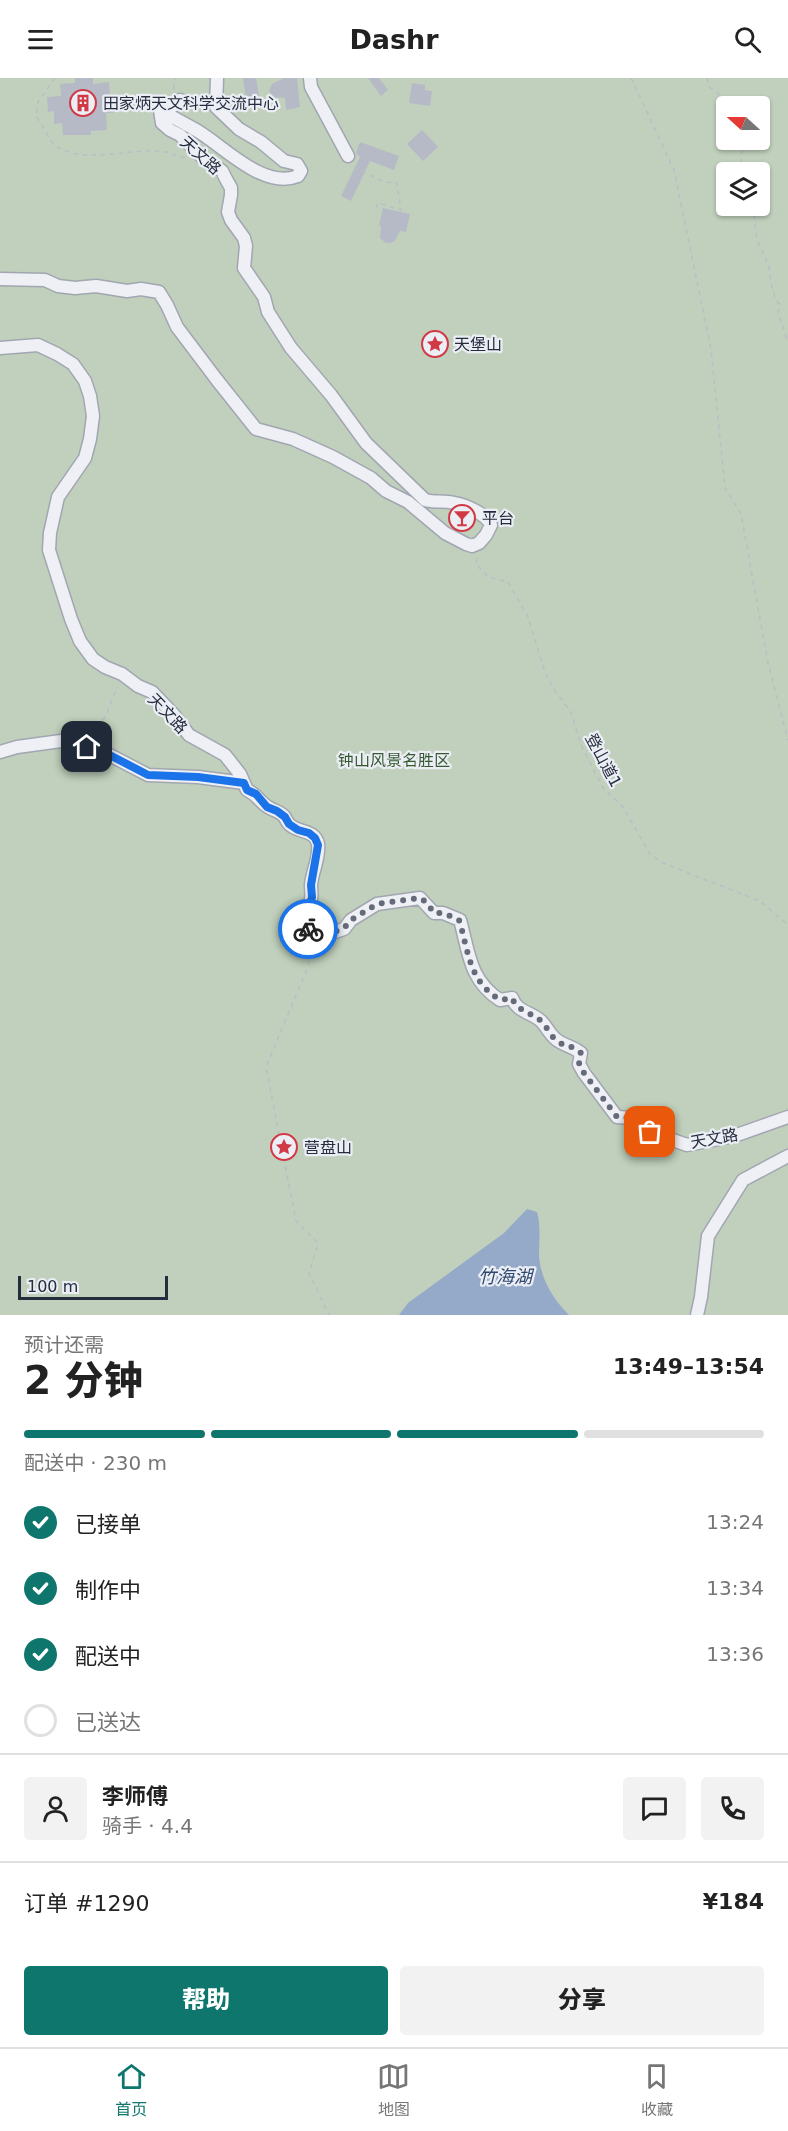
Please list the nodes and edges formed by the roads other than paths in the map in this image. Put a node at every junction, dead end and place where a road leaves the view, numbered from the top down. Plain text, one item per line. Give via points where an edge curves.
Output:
1 (217, 78) edge
2 (310, 78) edge
3 (180, 100) dead end
4 (160, 110) junction
5 (348, 156) dead end
6 (0, 279) edge
7 (0, 348) edge
8 (0, 752) edge
9 (244, 783) junction
10 (788, 1117) edge
11 (788, 1156) edge
12 (697, 1315) edge

1 - 4 lane via 216,107 284,161 297,164 298,176 272,177 250,167
2 - 5 lane via 311,87
3 - 4 lane
4 - 6 lane, 天文路 via 162,123 215,165 231,188 228,212 244,238 244,268 291,348 366,443 425,500 453,502 489,520 491,525 479,543 472,546 445,533 408,502 333,457 293,439 256,429 177,327 159,292
7 - 9 lane, 天文路 via 38,345 57,354 73,364 90,396 90,440 85,458 58,497 49,550 80,641 93,659 152,693 189,735 225,754
8 - 9 lane via 61,741 100,750 148,775
9 - 10 lane, 天文路 via 267,807 315,838 318,845 306,919 314,935 321,937 344,928 377,904 420,898 434,913 459,920 475,975 488,992 500,1000 512,998 517,1007 541,1022 560,1043 572,1045 581,1053 579,1064 584,1073 617,1117 632,1118 650,1132 687,1145 734,1136
11 - 12 lane via 743,1180 708,1236

